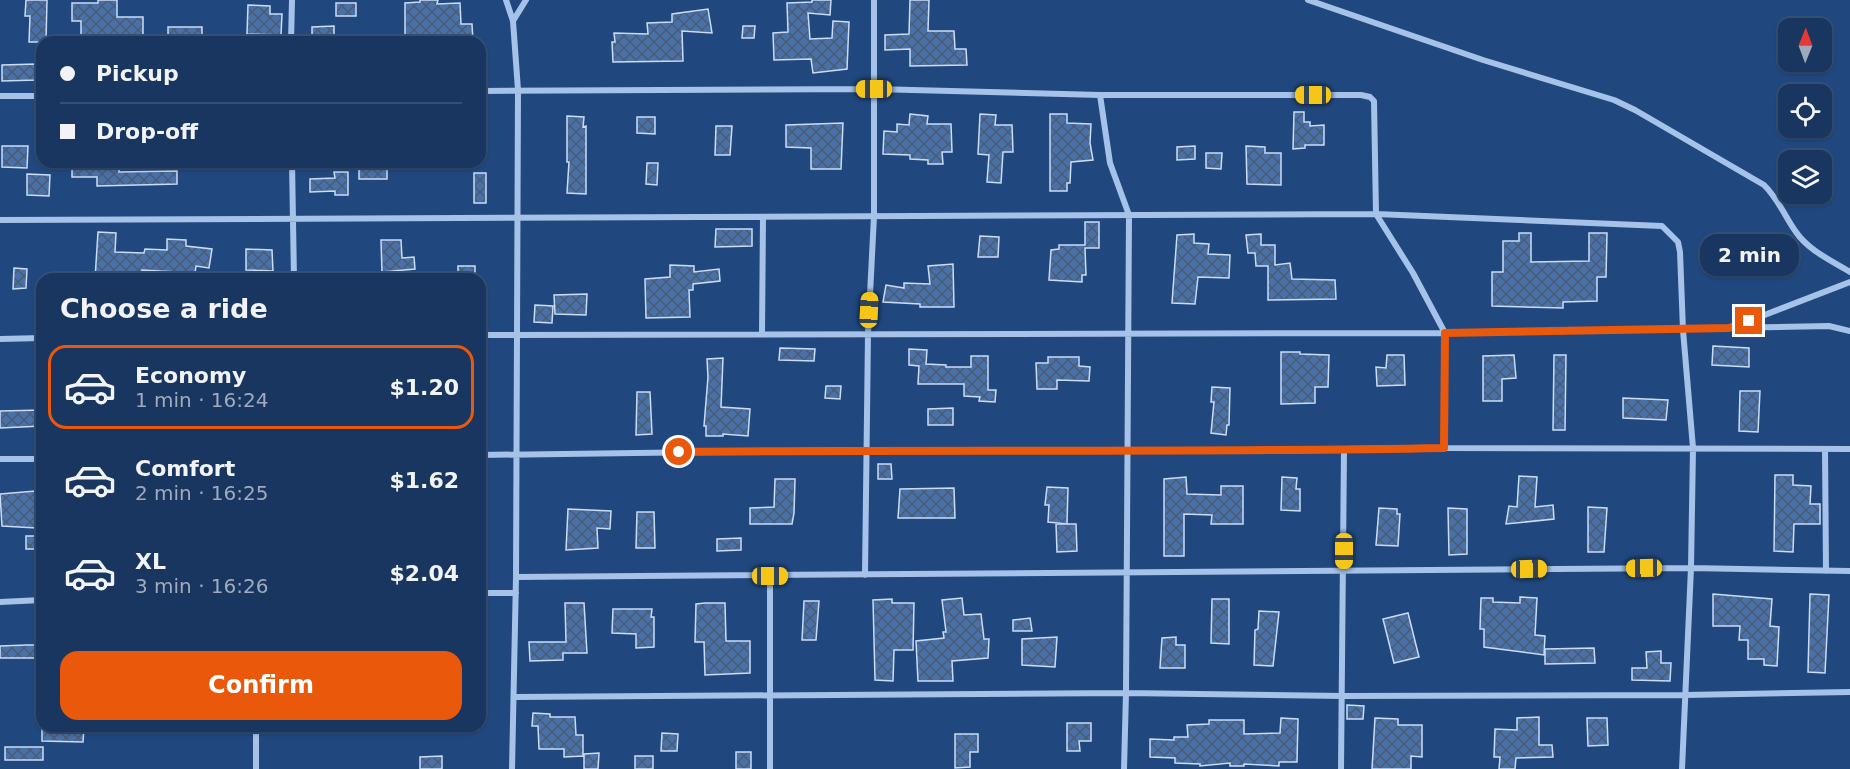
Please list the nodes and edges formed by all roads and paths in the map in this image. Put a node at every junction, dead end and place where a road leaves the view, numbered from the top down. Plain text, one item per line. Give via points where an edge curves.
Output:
1 (292, 0) edge
2 (506, 0) edge
3 (526, 0) edge
4 (874, 0) edge
5 (1308, 0) edge
6 (513, 21) junction
7 (291, 36) edge
8 (874, 89) junction
9 (518, 90) junction
10 (486, 91) edge
11 (1100, 95) junction
12 (0, 96) edge
13 (36, 96) edge
14 (292, 168) edge
15 (1376, 214) junction
16 (1129, 215) junction
17 (874, 216) junction
18 (763, 217) junction
19 (517, 218) junction
20 (294, 219) junction
21 (0, 220) edge
22 (1850, 272) edge
23 (294, 273) edge
24 (1850, 282) edge
25 (1729, 328) junction
26 (1683, 330) junction
27 (1850, 331) edge
28 (1128, 332) junction
29 (762, 333) junction
30 (1445, 333) junction
31 (486, 334) edge
32 (868, 334) junction
33 (518, 335) junction
34 (36, 338) edge
35 (0, 339) edge
36 (1444, 448) junction
37 (1693, 448) junction
38 (1825, 449) junction
39 (1850, 449) edge
40 (866, 450) junction
41 (1344, 450) junction
42 (1127, 451) junction
43 (486, 455) edge
44 (516, 455) junction
45 (0, 459) edge
46 (36, 459) edge
47 (1690, 568) junction
48 (1826, 571) junction
49 (1126, 572) junction
50 (1345, 572) junction
51 (1850, 572) edge
52 (865, 575) junction
53 (770, 576) junction
54 (516, 577) junction
55 (486, 593) edge
56 (516, 593) junction
57 (36, 600) edge
58 (0, 602) edge
59 (1850, 692) edge
60 (1126, 693) junction
61 (771, 695) junction
62 (1686, 695) junction
63 (1343, 696) junction
64 (515, 698) junction
65 (256, 732) edge
66 (256, 769) edge
67 (512, 769) edge
68 (770, 769) edge
69 (1124, 769) edge
70 (1341, 769) edge
71 (1682, 769) edge

1 - 7 street
2 - 6 street
3 - 6 street
4 - 8 street
5 - 22 street via 1635,110 1764,185 1797,234
6 - 9 street
8 - 9 street
8 - 11 street
8 - 17 street
9 - 10 street
9 - 19 street
11 - 15 street via 1370,97 1374,100
11 - 16 street via 1110,163
12 - 13 street
14 - 20 street
15 - 16 street
15 - 26 street via 1662,226 1678,242
15 - 30 street
16 - 17 street
16 - 28 street
17 - 18 street
17 - 32 street
18 - 19 street
18 - 29 street
19 - 20 street
19 - 33 street
20 - 21 street
20 - 23 street
24 - 25 street
25 - 26 street
25 - 27 street via 1829,326
26 - 30 street
26 - 37 street
28 - 30 street
28 - 32 street
28 - 42 street
29 - 32 street
29 - 33 street
30 - 36 street
31 - 33 street
32 - 40 street
33 - 44 street
34 - 35 street
36 - 37 street
36 - 41 street
37 - 38 street
37 - 47 street
38 - 39 street
38 - 48 street
40 - 42 street
40 - 44 street
40 - 52 street
41 - 42 street
41 - 50 street
42 - 49 street
43 - 44 street
44 - 54 street
45 - 46 street
47 - 48 street
47 - 50 street
47 - 62 street
48 - 51 street
49 - 50 street
49 - 52 street
49 - 60 street
50 - 63 street
52 - 53 street
53 - 54 street
53 - 61 street
54 - 56 street
55 - 56 street
56 - 64 street
57 - 58 street
59 - 62 street
60 - 61 street
60 - 63 street
60 - 69 street
61 - 64 street
61 - 68 street
62 - 63 street
62 - 71 street
63 - 70 street
64 - 67 street
65 - 66 street

